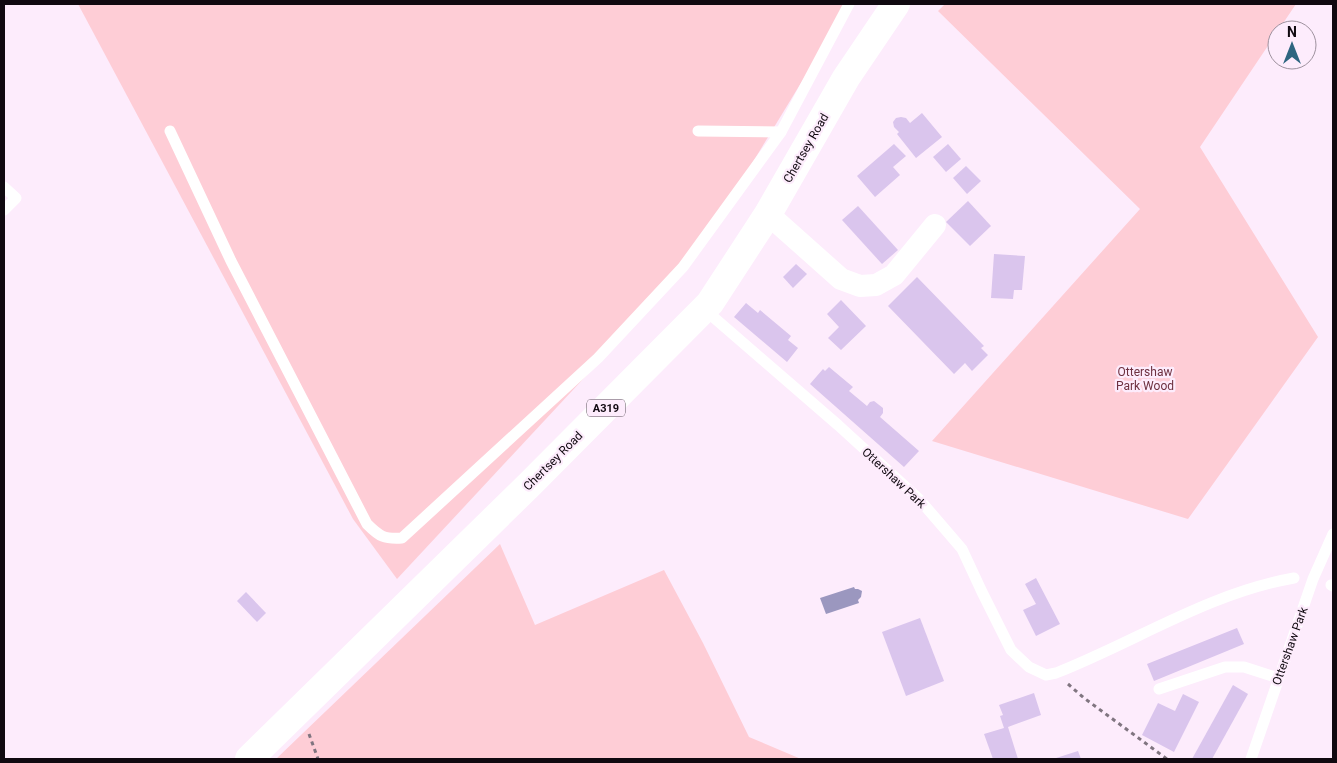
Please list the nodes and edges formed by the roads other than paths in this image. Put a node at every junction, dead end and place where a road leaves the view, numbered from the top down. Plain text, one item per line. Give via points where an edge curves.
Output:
1 (849, 4) edge
2 (896, 4) edge
3 (170, 131) dead end
4 (698, 131) dead end
5 (781, 132) junction
6 (4, 187) edge
7 (4, 210) edge
8 (768, 214) junction
9 (935, 226) dead end
10 (704, 309) junction
11 (1333, 534) edge
12 (1294, 578) dead end
13 (1278, 678) junction
14 (1159, 689) dead end
15 (249, 759) edge
16 (1251, 759) edge

1 - 5 lane
2 - 8 main road, Chertsey Road / A319 via 846,78
3 - 5 lane via 231,261 367,524 378,535 388,539 402,538 598,358 683,266
4 - 5 lane
6 - 7 lane via 16,198
8 - 9 street via 841,279 860,286 876,285 894,275
8 - 10 main road, Chertsey Road / A319
10 - 12 lane, Ottershaw Park via 919,499 962,549 1011,650 1029,667 1046,675 1238,592
10 - 15 main road, Chertsey Road / A319
11 - 13 lane, Ottershaw Park
13 - 14 lane via 1244,667 1225,667
13 - 16 lane, Ottershaw Park

